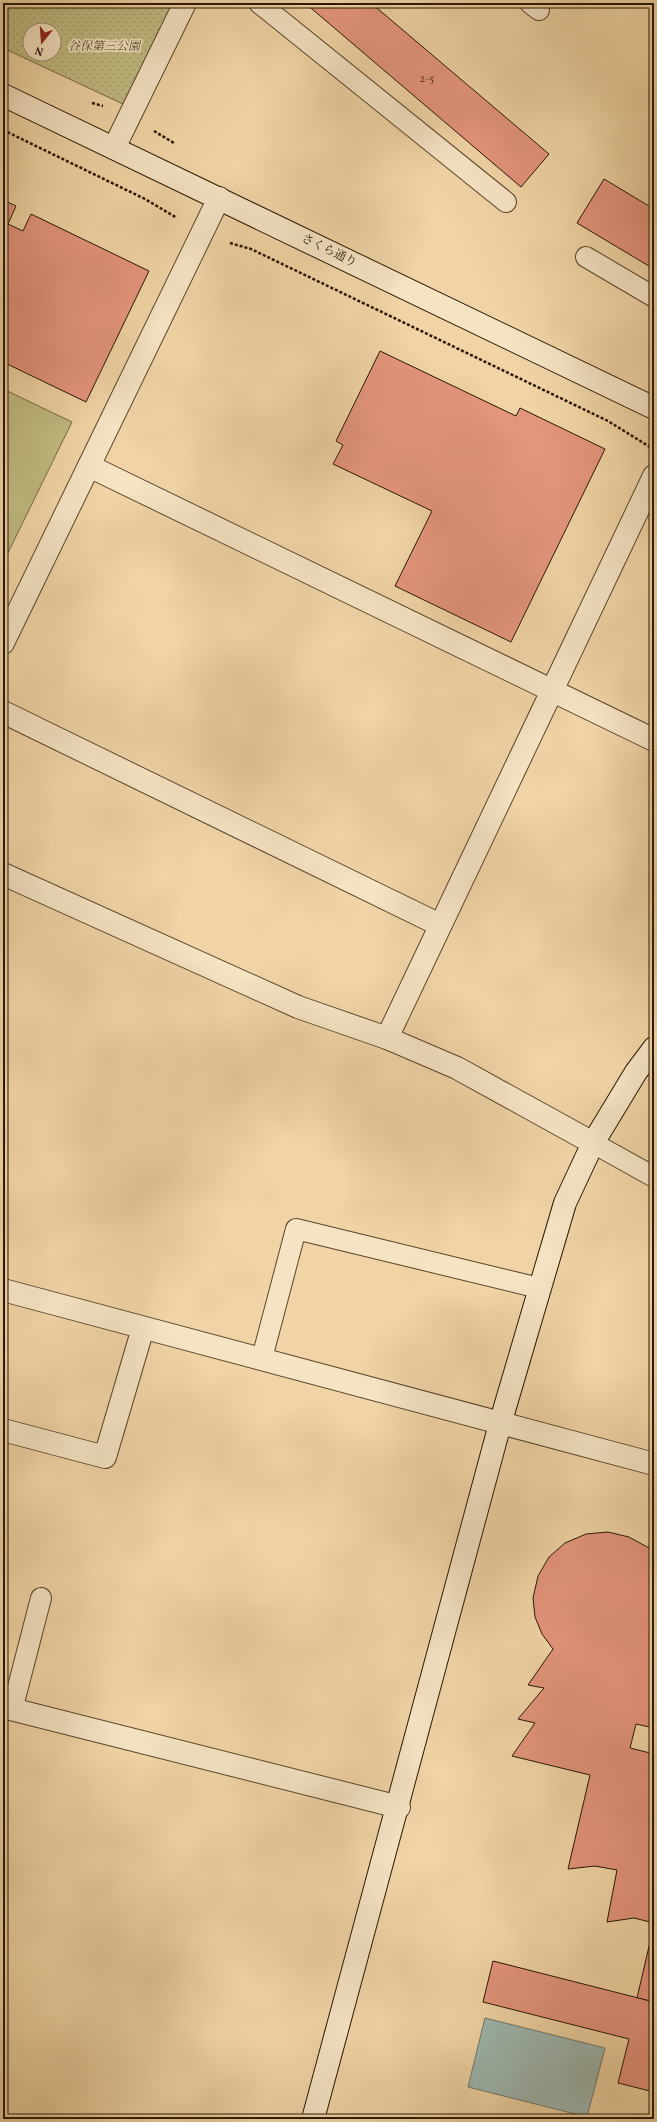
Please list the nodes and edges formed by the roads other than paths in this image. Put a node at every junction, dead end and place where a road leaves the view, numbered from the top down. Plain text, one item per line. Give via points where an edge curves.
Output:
1 (185, 3) edge
2 (259, 3) edge
3 (3, 95) edge
4 (114, 148) junction
5 (219, 198) junction
6 (506, 202) dead end
7 (586, 256) dead end
8 (654, 297) edge
9 (654, 408) edge
10 (89, 466) junction
11 (654, 476) edge
12 (3, 643) edge
13 (552, 689) junction
14 (3, 712) edge
15 (654, 740) edge
16 (3, 874) edge
17 (440, 925) junction
18 (386, 1038) junction
19 (654, 1048) edge
20 (592, 1143) junction
21 (654, 1178) edge
22 (539, 1288) junction
23 (3, 1290) edge
24 (142, 1328) junction
25 (262, 1358) junction
26 (500, 1424) junction
27 (3, 1430) edge
28 (654, 1464) edge
29 (41, 1598) dead end
30 (7, 1709) edge
31 (399, 1807) junction
32 (313, 2119) edge

1 - 4 street
2 - 6 lane
3 - 4 street, さくら通り
4 - 5 street, さくら通り
5 - 9 street, さくら通り
5 - 10 street
7 - 8 lane
10 - 12 street
10 - 13 street
11 - 13 street
13 - 15 street
13 - 17 street
14 - 17 street
16 - 18 street via 298,1007
17 - 18 street
18 - 20 street via 457,1068
19 - 20 street
20 - 21 lane
20 - 22 street via 565,1203
22 - 25 lane via 296,1229
22 - 26 street
23 - 24 street
24 - 25 street
24 - 27 street via 105,1457
25 - 26 street
26 - 28 street
26 - 31 street
29 - 30 lane
30 - 31 street
31 - 32 street

